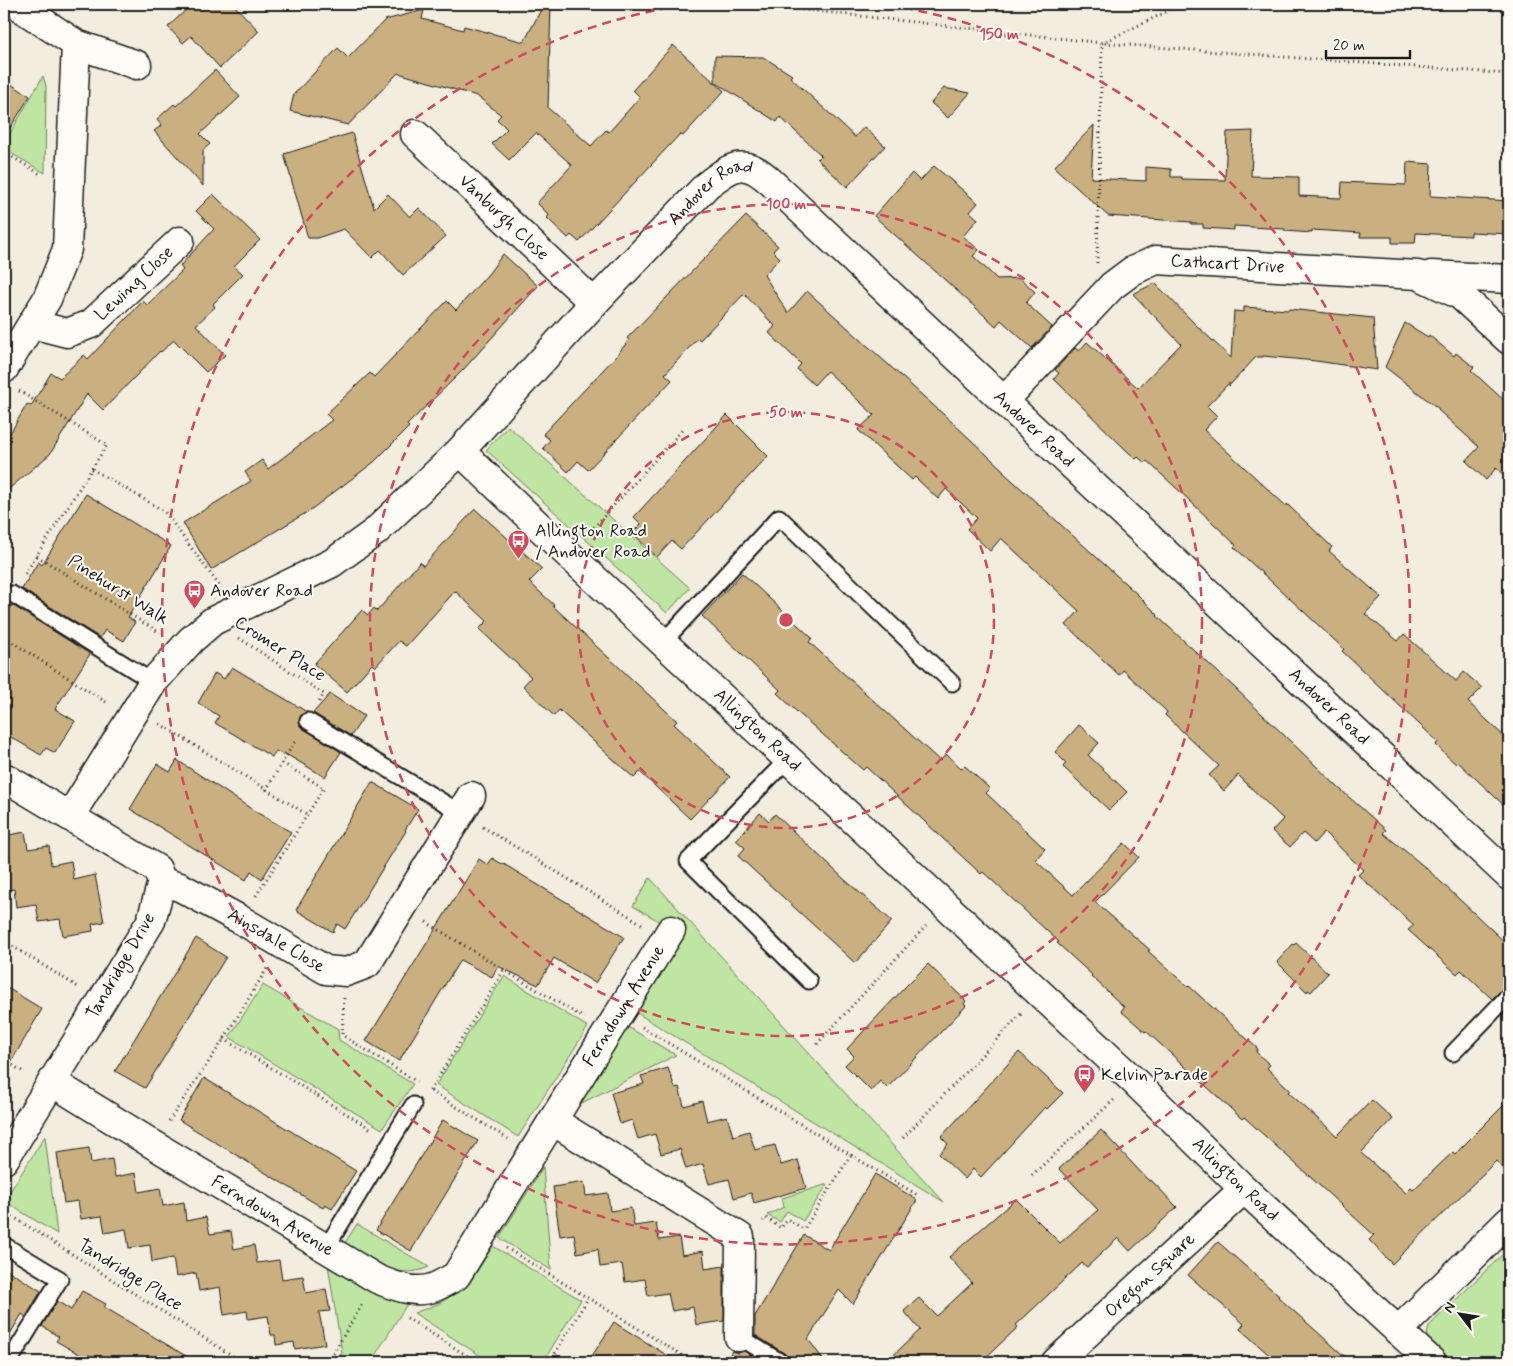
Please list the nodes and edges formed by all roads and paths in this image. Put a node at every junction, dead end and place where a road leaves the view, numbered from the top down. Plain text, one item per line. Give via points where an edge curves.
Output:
1 (752, 4) edge
2 (1172, 4) edge
3 (18, 7) edge
4 (1102, 43) junction
5 (76, 44) junction
6 (137, 65) dead end
7 (1509, 74) edge
8 (415, 134) dead end
9 (4, 152) edge
10 (70, 191) junction
11 (180, 241) dead end
12 (1418, 275) junction
13 (1509, 279) edge
14 (1096, 301) junction
15 (594, 303) junction
16 (32, 324) junction
17 (1509, 340) edge
18 (8, 378) edge
19 (1004, 401) junction
20 (684, 428) dead end
21 (460, 451) junction
22 (92, 469) junction
23 (568, 554) junction
24 (37, 556) junction
25 (12, 594) joint
26 (238, 610) junction
27 (213, 621) junction
28 (4, 637) edge
29 (663, 642) junction
30 (184, 648) junction
31 (153, 682) junction
32 (952, 683) dead end
33 (134, 713) junction
34 (308, 721) junction
35 (788, 759) junction
36 (282, 763) junction
37 (4, 777) edge
38 (266, 790) junction
39 (466, 805) junction
40 (308, 815) junction
41 (70, 816) junction
42 (1509, 876) edge
43 (162, 882) junction
44 (945, 905) junction
45 (403, 908) junction
46 (241, 920) junction
47 (668, 934) joint
48 (4, 941) edge
49 (282, 945) junction
50 (504, 970) junction
51 (346, 972) junction
52 (809, 981) dead end
53 (1040, 993) junction
54 (1509, 995) edge
55 (102, 1002) junction
56 (614, 1023) junction
57 (224, 1039) junction
58 (817, 1044) dead end
59 (1453, 1053) dead end
60 (1134, 1081) junction
61 (52, 1082) junction
62 (430, 1091) junction
63 (413, 1105) dead end
64 (553, 1121) junction
65 (903, 1138) dead end
66 (391, 1142) junction
67 (154, 1145) junction
68 (531, 1154) junction
69 (851, 1155) junction
70 (4, 1160) edge
71 (1032, 1174) dead end
72 (1244, 1189) junction
73 (919, 1196) dead end
74 (4, 1212) edge
75 (1509, 1221) edge
76 (482, 1233) junction
77 (740, 1237) junction
78 (4, 1245) edge
79 (326, 1248) junction
80 (377, 1279) junction
81 (588, 1298) junction
82 (402, 1315) dead end
83 (1398, 1331) junction
84 (739, 1337) joint
85 (778, 1361) dead end
86 (9, 1362) edge
87 (242, 1362) edge
88 (328, 1362) edge
89 (477, 1362) edge
90 (550, 1362) edge
91 (693, 1362) edge
92 (1056, 1362) edge
93 (1432, 1362) edge

1 - 4 path
2 - 4 path via 1168,10
3 - 5 street
4 - 7 path
4 - 14 path
5 - 6 street
5 - 10 street
8 - 15 street, Vanburgh Close
9 - 10 path
10 - 16 street via 67,249 47,298
11 - 16 street, Lewing Close via 91,324 67,333
12 - 13 street, Cathcart Drive
12 - 14 street, Cathcart Drive via 1156,260 1132,271
12 - 17 street, Cathcart Drive via 1460,294
14 - 19 street, Cathcart Drive
15 - 19 street, Andover Road via 707,185 739,166 757,169
15 - 21 street, Andover Road
16 - 18 street
18 - 22 path via 107,445
19 - 42 street, Andover Road
20 - 23 path
21 - 23 street, Allington Road
21 - 26 street, Andover Road via 375,532 332,562
22 - 24 path
22 - 26 path via 164,510
23 - 29 street, Allington Road
24 - 25 path
24 - 30 path, Pinehurst Walk
25 - 31 lane
26 - 27 street, Andover Road
27 - 30 street, Andover Road
27 - 34 path, Cromer Place via 324,694
28 - 33 path
29 - 32 lane via 779,517
29 - 35 street, Allington Road
30 - 31 street, Andover Road
31 - 33 street, Andover Road
33 - 38 path
33 - 41 street, Andover Road
34 - 36 path, Cromer Place
34 - 39 lane
35 - 44 street, Allington Road
35 - 52 lane via 688,861
36 - 38 path, Cromer Place
36 - 40 path via 324,788
37 - 41 street
38 - 40 path
39 - 45 street, Ainsdale Close
39 - 47 path
40 - 46 path
41 - 43 street via 157,869
43 - 46 street, Ainsdale Close via 180,887
43 - 55 street, Tandridge Drive via 151,921
44 - 53 street, Allington Road
44 - 58 path
45 - 50 path
45 - 51 street, Ainsdale Close via 367,964
46 - 49 street, Ainsdale Close
47 - 56 street, Ferndown Avenue
48 - 55 path
49 - 51 street, Ainsdale Close via 326,970
49 - 57 path
50 - 56 path
50 - 62 path
51 - 62 path via 342,1035
53 - 60 street, Allington Road
53 - 65 path
54 - 59 lane
55 - 61 street, Tandridge Drive
56 - 64 street, Ferndown Avenue
56 - 69 path
57 - 66 path
57 - 67 path
60 - 71 path
60 - 72 street, Allington Road
61 - 67 street, Ferndown Avenue
61 - 70 street, Tandridge Drive
62 - 68 path
63 - 66 lane
64 - 68 street, Ferndown Avenue
64 - 77 street
66 - 79 lane
67 - 79 street, Ferndown Avenue
68 - 76 street, Ferndown Avenue
69 - 73 path
69 - 77 path via 804,1228 787,1218 781,1228 766,1218
72 - 83 street, Allington Road
72 - 92 street, Oregon Square
74 - 87 path, Tandridge Place
75 - 83 street
76 - 80 street, Ferndown Avenue via 456,1276 433,1288 412,1290
76 - 81 path
77 - 84 street
78 - 86 lane via 60,1279
79 - 80 street, Ferndown Avenue
80 - 88 path
81 - 90 path
81 - 91 path
82 - 89 path
83 - 93 street, Allington Road
84 - 85 lane

